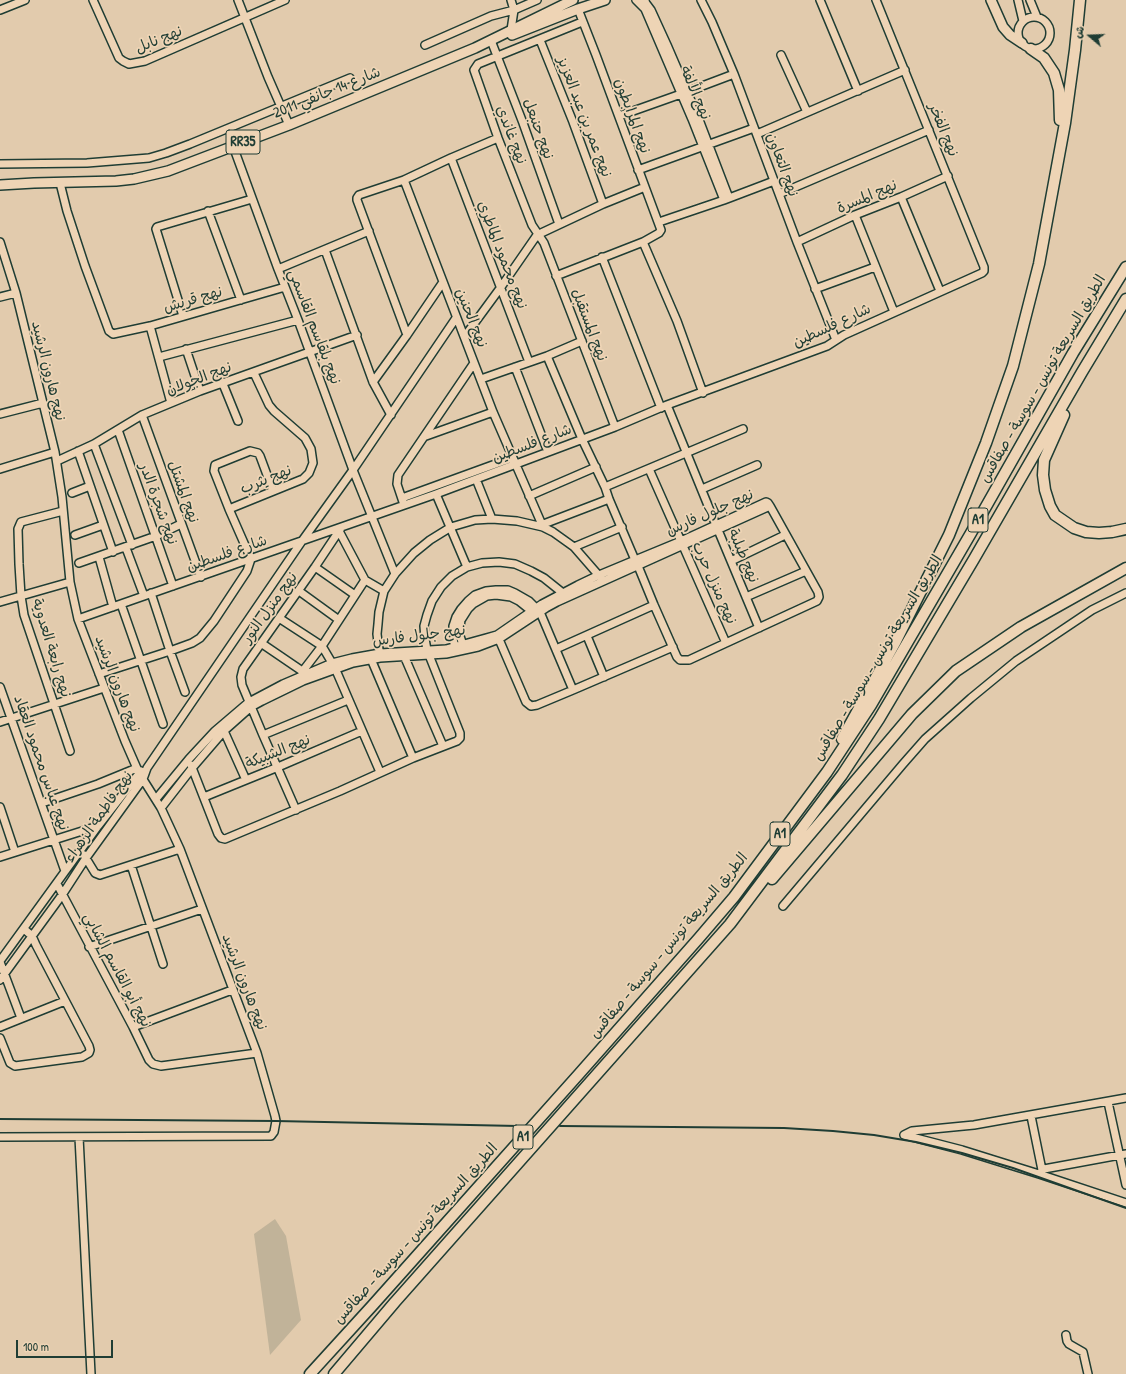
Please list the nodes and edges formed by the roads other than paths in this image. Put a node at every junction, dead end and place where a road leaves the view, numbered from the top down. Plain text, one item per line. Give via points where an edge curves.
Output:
1 (26, 0) edge
2 (93, 0) edge
3 (238, 0) edge
4 (285, 0) edge
5 (511, 0) edge
6 (537, 0) edge
7 (573, 0) edge
8 (605, 0) edge
9 (642, 0) edge
10 (701, 0) edge
11 (820, 0) edge
12 (876, 0) edge
13 (991, 0) edge
14 (1018, 0) edge
15 (1030, 0) edge
16 (1080, 0) edge
17 (578, 9) junction
18 (0, 10) edge
19 (514, 10) junction
20 (245, 17) junction
21 (1037, 17) junction
22 (1024, 21) junction
23 (582, 22) junction
24 (511, 30) junction
25 (540, 40) junction
26 (492, 43) junction
27 (1022, 43) junction
28 (425, 45) dead end
29 (475, 48) junction
30 (1031, 49) junction
31 (781, 55) dead end
32 (497, 58) junction
33 (905, 70) junction
34 (734, 74) junction
35 (350, 78) dead end
36 (858, 91) junction
37 (684, 93) junction
38 (282, 107) junction
39 (807, 112) junction
40 (619, 116) junction
41 (289, 125) junction
42 (929, 130) junction
43 (755, 131) junction
44 (498, 138) junction
45 (232, 146) junction
46 (705, 146) junction
47 (1060, 148) junction
48 (451, 158) junction
49 (0, 164) edge
50 (638, 170) junction
51 (948, 176) junction
52 (404, 180) junction
53 (774, 180) junction
54 (60, 183) junction
55 (0, 185) edge
56 (645, 187) junction
57 (779, 194) junction
58 (902, 197) junction
59 (252, 199) junction
60 (727, 199) junction
61 (603, 204) junction
62 (208, 211) junction
63 (855, 215) junction
64 (659, 222) junction
65 (559, 224) junction
66 (369, 231) junction
67 (539, 234) junction
68 (0, 242) edge
69 (643, 242) junction
70 (797, 242) junction
71 (325, 250) junction
72 (602, 257) junction
73 (876, 267) junction
74 (1126, 267) edge
75 (278, 269) junction
76 (984, 270) joint
77 (556, 276) junction
78 (443, 282) junction
79 (285, 286) junction
80 (501, 287) junction
81 (815, 289) junction
82 (940, 291) junction
83 (16, 294) junction
84 (0, 297) edge
85 (1126, 299) edge
86 (241, 300) junction
87 (894, 312) junction
88 (183, 316) junction
89 (456, 318) junction
90 (298, 320) junction
91 (150, 326) junction
92 (357, 335) junction
93 (407, 335) junction
94 (465, 336) junction
95 (836, 340) junction
96 (582, 341) junction
97 (186, 349) junction
98 (310, 352) junction
99 (547, 356) junction
100 (159, 357) junction
101 (529, 362) junction
102 (474, 363) junction
103 (515, 367) junction
104 (254, 372) junction
105 (1082, 372) junction
106 (481, 379) junction
107 (373, 382) junction
108 (223, 384) junction
109 (200, 391) junction
110 (704, 393) junction
111 (43, 403) junction
112 (171, 403) junction
113 (664, 407) junction
114 (493, 412) junction
115 (0, 414) edge
116 (142, 415) junction
117 (391, 415) junction
118 (238, 421) dead end
119 (615, 427) junction
120 (743, 428) dead end
121 (118, 430) junction
122 (426, 436) junction
123 (582, 439) junction
124 (94, 444) junction
125 (78, 451) junction
126 (55, 452) junction
127 (548, 452) junction
128 (688, 453) junction
129 (57, 461) junction
130 (514, 461) junction
131 (757, 465) dead end
132 (596, 467) junction
133 (649, 468) junction
134 (0, 469) edge
135 (353, 470) junction
136 (476, 479) junction
137 (90, 486) junction
138 (605, 488) junction
139 (702, 489) junction
140 (273, 491) junction
141 (72, 493) dead end
142 (436, 494) junction
143 (529, 496) junction
144 (609, 499) junction
145 (403, 502) junction
146 (229, 509) junction
147 (63, 511) junction
148 (371, 517) junction
149 (492, 518) junction
150 (181, 524) junction
151 (104, 525) junction
152 (542, 526) junction
153 (451, 527) junction
154 (622, 527) junction
155 (717, 527) junction
156 (1126, 529) edge
157 (340, 530) junction
158 (75, 535) dead end
159 (786, 535) junction
160 (156, 536) junction
161 (302, 541) junction
162 (682, 543) junction
163 (129, 546) junction
164 (574, 546) junction
165 (112, 552) junction
166 (99, 557) junction
167 (251, 559) junction
168 (731, 560) junction
169 (637, 562) junction
170 (79, 563) dead end
171 (315, 567) junction
172 (467, 567) junction
173 (1126, 568) edge
174 (806, 571) junction
175 (395, 574) junction
176 (202, 576) junction
177 (601, 578) junction
178 (365, 580) junction
179 (70, 582) junction
180 (173, 586) junction
181 (299, 591) junction
182 (384, 591) junction
183 (1126, 593) edge
184 (147, 595) junction
185 (355, 595) junction
186 (565, 595) junction
187 (21, 596) junction
188 (746, 597) junction
189 (0, 602) edge
190 (121, 604) junction
191 (654, 605) junction
192 (113, 607) junction
193 (537, 613) junction
194 (280, 618) junction
195 (78, 619) junction
196 (339, 620) junction
197 (759, 628) junction
198 (587, 636) junction
199 (498, 637) junction
200 (261, 643) junction
201 (726, 643) junction
202 (463, 645) junction
203 (322, 646) junction
204 (455, 647) junction
205 (673, 648) junction
206 (556, 649) junction
207 (170, 651) junction
208 (428, 653) junction
209 (380, 656) junction
210 (405, 658) junction
211 (371, 660) junction
212 (141, 661) junction
213 (334, 666) junction
214 (303, 672) junction
215 (99, 674) junction
216 (604, 677) junction
217 (0, 687) edge
218 (104, 688) junction
219 (572, 690) junction
220 (185, 692) dead end
221 (348, 700) junction
222 (55, 704) junction
223 (250, 704) junction
224 (12, 718) junction
225 (0, 722) edge
226 (164, 724) dead end
227 (224, 731) junction
228 (362, 731) junction
229 (263, 735) junction
230 (443, 746) junction
231 (70, 751) dead end
232 (413, 758) junction
233 (189, 759) junction
234 (193, 767) junction
235 (278, 767) junction
236 (147, 768) junction
237 (138, 770) junction
238 (380, 772) junction
239 (827, 772) junction
240 (143, 780) junction
241 (246, 780) junction
242 (204, 796) junction
243 (156, 800) junction
244 (42, 803) junction
245 (0, 807) edge
246 (161, 808) junction
247 (296, 810) junction
248 (98, 826) junction
249 (54, 840) junction
250 (180, 849) junction
251 (81, 850) junction
252 (15, 852) junction
253 (0, 856) edge
254 (86, 858) junction
255 (131, 866) junction
256 (65, 871) junction
257 (57, 884) junction
258 (62, 894) junction
259 (783, 906) dead end
260 (202, 909) junction
261 (150, 927) junction
262 (24, 929) junction
263 (32, 936) junction
264 (18, 937) junction
265 (27, 944) junction
266 (36, 945) junction
267 (89, 947) junction
268 (0, 961) edge
269 (164, 964) dead end
270 (2, 978) edge
271 (232, 990) junction
272 (65, 1001) junction
273 (21, 1018) junction
274 (0, 1027) edge
275 (133, 1027) junction
276 (0, 1038) edge
277 (257, 1053) junction
278 (1126, 1098) edge
279 (1108, 1102) junction
280 (1031, 1116) junction
281 (0, 1137) edge
282 (79, 1137) junction
283 (1122, 1155) edge
284 (1040, 1172) junction
285 (1126, 1185) edge
286 (494, 1191) junction
287 (1126, 1202) edge
288 (1066, 1335) dead end
289 (91, 1374) edge
290 (310, 1374) edge
291 (334, 1374) edge
292 (1088, 1374) edge

1 - 18 street
2 - 20 street, نهج نابل via 119,58 129,64 145,61
3 - 20 street
4 - 20 street, نهج نابل
5 - 19 street
6 - 19 street
7 - 24 main road, شارع 14 جانفي 2011 / RR35
8 - 17 main road, شارع 14 جانفي 2011 / RR35
9 - 37 street, نهج الألفة via 651,10
10 - 34 street, نهج التعاون
11 - 36 street
12 - 33 street, نهج الفخر
13 - 27 main road via 1003,28
14 - 22 street
15 - 21 street
16 - 47 highway
17 - 23 street, نهج المرابطون
17 - 26 main road, شارع 14 جانفي 2011 / RR35
19 - 24 street
19 - 28 street via 491,16
20 - 38 street
21 - 22 street
21 - 30 street via 1046,23 1050,33 1042,47
22 - 27 street via 1020,24 1018,34
23 - 25 street
23 - 40 street, نهج المرابطون
24 - 29 main road, شارع 14 جانفي 2011 / RR35
25 - 32 street
25 - 61 street, نهج عمر بن عبد العزيز
26 - 29 main road, شارع 14 جانفي 2011 / RR35
26 - 32 street, نهج حنبعل
27 - 30 street
29 - 41 main road, شارع 14 جانفي 2011 / RR35
30 - 47 highway via 1050,65 1057,81 1060,102
31 - 39 street
32 - 44 street, نهج غاندي via 478,64 474,70
32 - 65 street, نهج حنبعل
33 - 36 street
33 - 42 street, نهج الفخر
34 - 37 street
34 - 43 street, نهج التعاون
35 - 38 street
36 - 39 street
37 - 40 street
37 - 46 street, نهج الألفة
38 - 41 street
38 - 49 street via 149,158 87,163
39 - 43 street
40 - 50 street, نهج المرابطون
41 - 45 main road, شارع 14 جانفي 2011 / RR35
42 - 51 street, نهج الفخر
42 - 57 street
43 - 46 street
43 - 53 street, نهج التعاون
44 - 48 street
44 - 67 street, نهج غاندي via 532,225
45 - 54 main road, شارع 14 جانفي 2011 / RR35 via 168,171 134,179
45 - 59 street, نهج بلقاسم القاسمي
46 - 50 street
46 - 60 street, نهج الألفة
47 - 239 highway via 1032,295 1013,366 986,442 949,535 924,587
48 - 52 street
48 - 80 street, نهج محمود الماطري
50 - 56 street, نهج المرابطون
51 - 58 street, نهج المسرة
51 - 76 street, نهج الفخر
52 - 66 street via 359,196 357,200
52 - 78 street, نهج الحنين
53 - 57 street, نهج التعاون
53 - 60 street
54 - 55 main road, شارع 14 جانفي 2011 / RR35
54 - 91 street, نهج قريش via 85,266 109,331 116,334
56 - 61 street
56 - 64 street, نهج المرابطون
57 - 70 street, نهج التعاون
58 - 63 street, نهج المسرة
58 - 82 street
59 - 62 street
59 - 75 street, نهج بلقاسم القاسمي
60 - 64 street
61 - 65 street
62 - 86 street
62 - 88 street via 156,228
63 - 70 street, نهج المسرة
63 - 73 street
64 - 69 street, نهج المرابطون via 660,232
65 - 67 street
66 - 71 street
66 - 93 street
67 - 77 street, نهج المستقبل
67 - 80 street
68 - 83 street, نهج هارون الرشيد
69 - 72 street
69 - 110 street
70 - 81 street, نهج التعاون
71 - 75 street
71 - 92 street
72 - 77 street
72 - 113 street, نهج طبلبة
73 - 81 street
73 - 87 street
74 - 239 highway, الطريق السريعة تونس - سوسة - صفاقس / A1 via 1073,353 890,672
75 - 79 street, نهج بلقاسم القاسمي
76 - 82 street, شارع فلسطين
77 - 96 street, نهج المستقبل
78 - 89 street, نهج الحنين
78 - 93 street
79 - 86 street, نهج قريش
79 - 90 street, نهج بلقاسم القاسمي
80 - 94 street
80 - 101 street, نهج محمود الماطري
81 - 95 street, نهج التعاون
82 - 87 street, شارع فلسطين
83 - 84 street
83 - 111 street, نهج هارون الرشيد
85 - 105 highway, الطريق السريعة تونس - سوسة - صفاقس / A1
86 - 88 street, نهج قريش
87 - 95 street, شارع فلسطين
88 - 91 street, نهج قريش
89 - 94 street, نهج الحنين
89 - 117 street
90 - 97 street
90 - 98 street, نهج بلقاسم القاسمي
91 - 100 street
92 - 98 street, نهج الجولان
92 - 107 street
93 - 107 street
94 - 102 street, نهج الحنين
95 - 110 street, شارع فلسطين via 827,346
96 - 99 street
96 - 119 street, نهج المستقبل
97 - 100 street
97 - 109 street
98 - 104 street, نهج الجولان
98 - 135 street, نهج بلقاسم القاسمي
99 - 101 street
99 - 123 street
100 - 112 street
101 - 103 street
102 - 106 street, نهج الحنين
102 - 122 street
103 - 106 street
103 - 127 street
104 - 108 street, نهج الجولان
104 - 140 street, نهج يثرب via 269,405 305,438 311,449 313,463 309,474
105 - 156 highway via 1044,460 1045,490 1055,515 1074,528 1099,533
105 - 286 highway, الطريق السريعة تونس - سوسة - صفاقس / A1 via 966,573 879,719 842,775 730,924
106 - 114 street, نهج الحنين
107 - 117 street
108 - 109 street, نهج الجولان
108 - 118 street
109 - 112 street, نهج الجولان
110 - 113 street, شارع فلسطين
111 - 115 street
111 - 126 street, نهج هارون الرشيد
112 - 116 street, نهج الجولان
113 - 119 street, شارع فلسطين
113 - 128 street, نهج طبلبة
114 - 122 street
114 - 130 street, نهج الحنين
116 - 121 street, نهج الجولان
116 - 150 street, نهج المشتل
117 - 135 street
119 - 123 street, شارع فلسطين
120 - 128 street
121 - 124 street, نهج الجولان
121 - 160 street, نهج شجرة الدر
122 - 145 street via 398,476 397,484
123 - 127 street, شارع فلسطين
123 - 132 street
124 - 125 street, نهج الجولان
124 - 163 street
125 - 129 street, نهج الجولان
125 - 137 street
126 - 129 street, نهج هارون الرشيد
126 - 134 street
127 - 130 street, شارع فلسطين
128 - 133 street
128 - 139 street, نهج طبلبة
129 - 147 street, نهج هارون الرشيد
130 - 136 street, شارع فلسطين
130 - 143 street, نهج الحنين
130 - 145 street
131 - 139 street
132 - 138 street
132 - 143 street
133 - 138 street
133 - 162 street, نهج منزل حرب
135 - 148 street, نهج بلقاسم القاسمي
135 - 161 street
136 - 142 street, شارع فلسطين
136 - 149 street
137 - 141 street
137 - 151 street
138 - 144 street
139 - 155 street, نهج طبلبة
140 - 146 street, نهج يثرب
140 - 146 street via 258,453 250,451 217,463 214,465 214,471
142 - 145 street, شارع فلسطين
142 - 153 street
143 - 152 street, نهج الحنين
144 - 152 street
144 - 154 street
145 - 148 street, شارع فلسطين
146 - 167 street
147 - 179 street, نهج هارون الرشيد
147 - 187 street, نهج رابعة العدوية via 24,520 19,526
148 - 157 street, شارع فلسطين
148 - 175 street, نهج بلقاسم القاسمي
149 - 152 street
149 - 153 street
150 - 160 street
150 - 176 street, نهج المشتل
151 - 158 street
151 - 165 street
152 - 164 street
153 - 172 street
153 - 175 street via 419,549
154 - 164 street
154 - 169 street
155 - 159 street, نهج جلول فارس via 770,506
155 - 162 street, نهج جلول فارس
155 - 168 street, نهج طبلبة
157 - 161 street, شارع فلسطين
157 - 171 street, نهج منزل النور
157 - 178 street
159 - 168 street
159 - 174 street
160 - 163 street
160 - 180 street, نهج شجرة الدر
161 - 167 street, شارع فلسطين
161 - 236 street
162 - 169 street, نهج جلول فارس
162 - 201 street, نهج منزل حرب
163 - 165 street
163 - 184 street
164 - 177 street
165 - 166 street
166 - 170 street
166 - 192 street
167 - 176 street, شارع فلسطين
167 - 207 street via 247,571 207,632 192,643
168 - 188 street, نهج طبلبة
169 - 177 street, نهج جلول فارس
169 - 191 street
171 - 181 street, نهج منزل النور
171 - 185 street
172 - 186 street via 482,563 515,564 544,578
172 - 208 street via 452,576 432,601 424,626
173 - 286 highway via 994,644 956,671 930,695 741,917
174 - 188 street
174 - 197 street via 818,592 817,601
175 - 182 street
176 - 180 street, شارع فلسطين
177 - 186 street, نهج جلول فارس
178 - 182 street
178 - 185 street
179 - 187 street
179 - 195 street, نهج هارون الرشيد
180 - 184 street, شارع فلسطين
181 - 194 street, نهج منزل النور
181 - 196 street
182 - 209 street via 377,634
183 - 259 street via 1092,610 1016,661 931,734
184 - 190 street, شارع فلسطين
184 - 207 street
185 - 196 street
186 - 193 street, نهج جلول فارس
187 - 189 street
187 - 222 street, نهج رابعة العدوية via 24,615
188 - 197 street, نهج طبلبة
190 - 192 street, شارع فلسطين
190 - 212 street
191 - 198 street
191 - 205 street
192 - 195 street, شارع فلسطين
193 - 199 street, نهج جلول فارس
193 - 202 street via 519,601 505,596 487,596 468,609 461,620 459,633
193 - 204 street via 522,596 508,590 486,591 475,595 456,617 452,634
193 - 206 street
194 - 200 street, نهج منزل النور
194 - 203 street
195 - 215 street, نهج هارون الرشيد
196 - 203 street
197 - 201 street
198 - 206 street
198 - 216 street
199 - 202 street, نهج جلول فارس
199 - 208 street, نهج جلول فارس via 460,652
199 - 219 street via 526,702 531,706
200 - 214 street
200 - 223 street, نهج منزل النور via 243,669 241,677
201 - 205 street via 689,660 680,660
202 - 204 street, نهج جلول فارس
203 - 213 street
203 - 214 street
204 - 208 street, نهج جلول فارس
205 - 216 street
206 - 219 street
207 - 212 street
207 - 220 street
208 - 209 street, نهج جلول فارس
208 - 210 street, نهج جلول فارس
208 - 230 street via 460,733 457,741
209 - 210 street, نهج جلول فارس
209 - 211 street, نهج جلول فارس
209 - 213 street, نهج جلول فارس via 352,658
210 - 230 street
211 - 213 street, نهج جلول فارس
211 - 232 street
212 - 215 street
212 - 226 street
213 - 214 street, نهج جلول فارس
213 - 221 street
213 - 223 street, نهج جلول فارس
214 - 223 street, نهج جلول فارس
215 - 218 street, نهج هارون الرشيد
216 - 219 street
217 - 224 street, نهج عباس محمود العقاد
218 - 222 street
218 - 237 street, نهج هارون الرشيد
221 - 228 street
221 - 229 street
222 - 224 street
222 - 231 street, نهج رابعة العدوية
223 - 227 street, نهج جلول فارس
223 - 229 street, نهج منزل النور
223 - 233 street, نهج جلول فارس via 215,731
224 - 225 street
224 - 244 street, نهج عباس محمود العقاد
227 - 234 street, نهج جلول فارس
227 - 241 street
228 - 235 street, نهج الشبيكة
228 - 238 street
229 - 235 street, نهج منزل النور
230 - 232 street
232 - 238 street
233 - 234 street
233 - 243 street, نهج جلول فارس
234 - 242 street
234 - 246 street, نهج جلول فارس
235 - 241 street, نهج الشبيكة
235 - 247 street, نهج منزل النور
236 - 237 street, نهج فاطمة الزهراء
236 - 240 street, نهج فاطمة الزهراء
237 - 240 street, نهج هارون الرشيد
237 - 244 street
237 - 248 street, نهج فاطمة الزهراء
238 - 247 street
239 - 290 highway, الطريق السريعة تونس - سوسة - صفاقس / A1 via 734,897 700,938
240 - 243 street, نهج هارون الرشيد
240 - 254 street, نهج فاطمة الزهراء
241 - 242 street, نهج الشبيكة
242 - 247 street via 218,834 225,839
243 - 246 street, نهج هارون الرشيد
244 - 249 street, نهج عباس محمود العقاد
245 - 252 street
246 - 250 street, نهج هارون الرشيد
248 - 249 street
248 - 251 street, نهج فاطمة الزهراء
249 - 252 street
249 - 256 street, نهج عباس محمود العقاد
250 - 255 street
250 - 260 street, نهج هارون الرشيد
251 - 254 street
251 - 256 street, نهج فاطمة الزهراء
252 - 253 street
254 - 255 street via 95,873 100,875
254 - 258 street, نهج فاطمة الزهراء
255 - 261 street
256 - 257 street, نهج فاطمة الزهراء
257 - 258 street, نهج أبو القاسم الشابي
257 - 262 street, نهج فاطمة الزهراء
258 - 263 street, نهج فاطمة الزهراء
258 - 267 street, نهج أبو القاسم الشابي
260 - 261 street
260 - 271 street, نهج هارون الرشيد
261 - 267 street
261 - 269 street
262 - 263 street
262 - 264 street, نهج فاطمة الزهراء
263 - 265 street, نهج فاطمة الزهراء
263 - 266 street
264 - 265 street
264 - 268 street, نهج فاطمة الزهراء
265 - 266 street
265 - 270 street, نهج فاطمة الزهراء
266 - 272 street
267 - 275 street, نهج أبو القاسم الشابي
268 - 270 street
270 - 273 street
271 - 275 street
271 - 277 street, نهج هارون الرشيد
272 - 273 street
272 - 276 street via 89,1046 89,1053 82,1057 13,1066
273 - 274 street
275 - 277 street, نهج أبو القاسم الشابي via 149,1060 157,1066
277 - 282 street, نهج هارون الرشيد via 275,1116 275,1128 271,1136
278 - 279 street
279 - 280 street
279 - 283 street
280 - 284 street
280 - 284 street via 912,1131 904,1135
281 - 282 street
282 - 289 street
283 - 284 street
283 - 285 street
284 - 287 street
286 - 291 highway, الطريق السريعة تونس - سوسة - صفاقس / A1
288 - 292 street via 1069,1344 1082,1352

